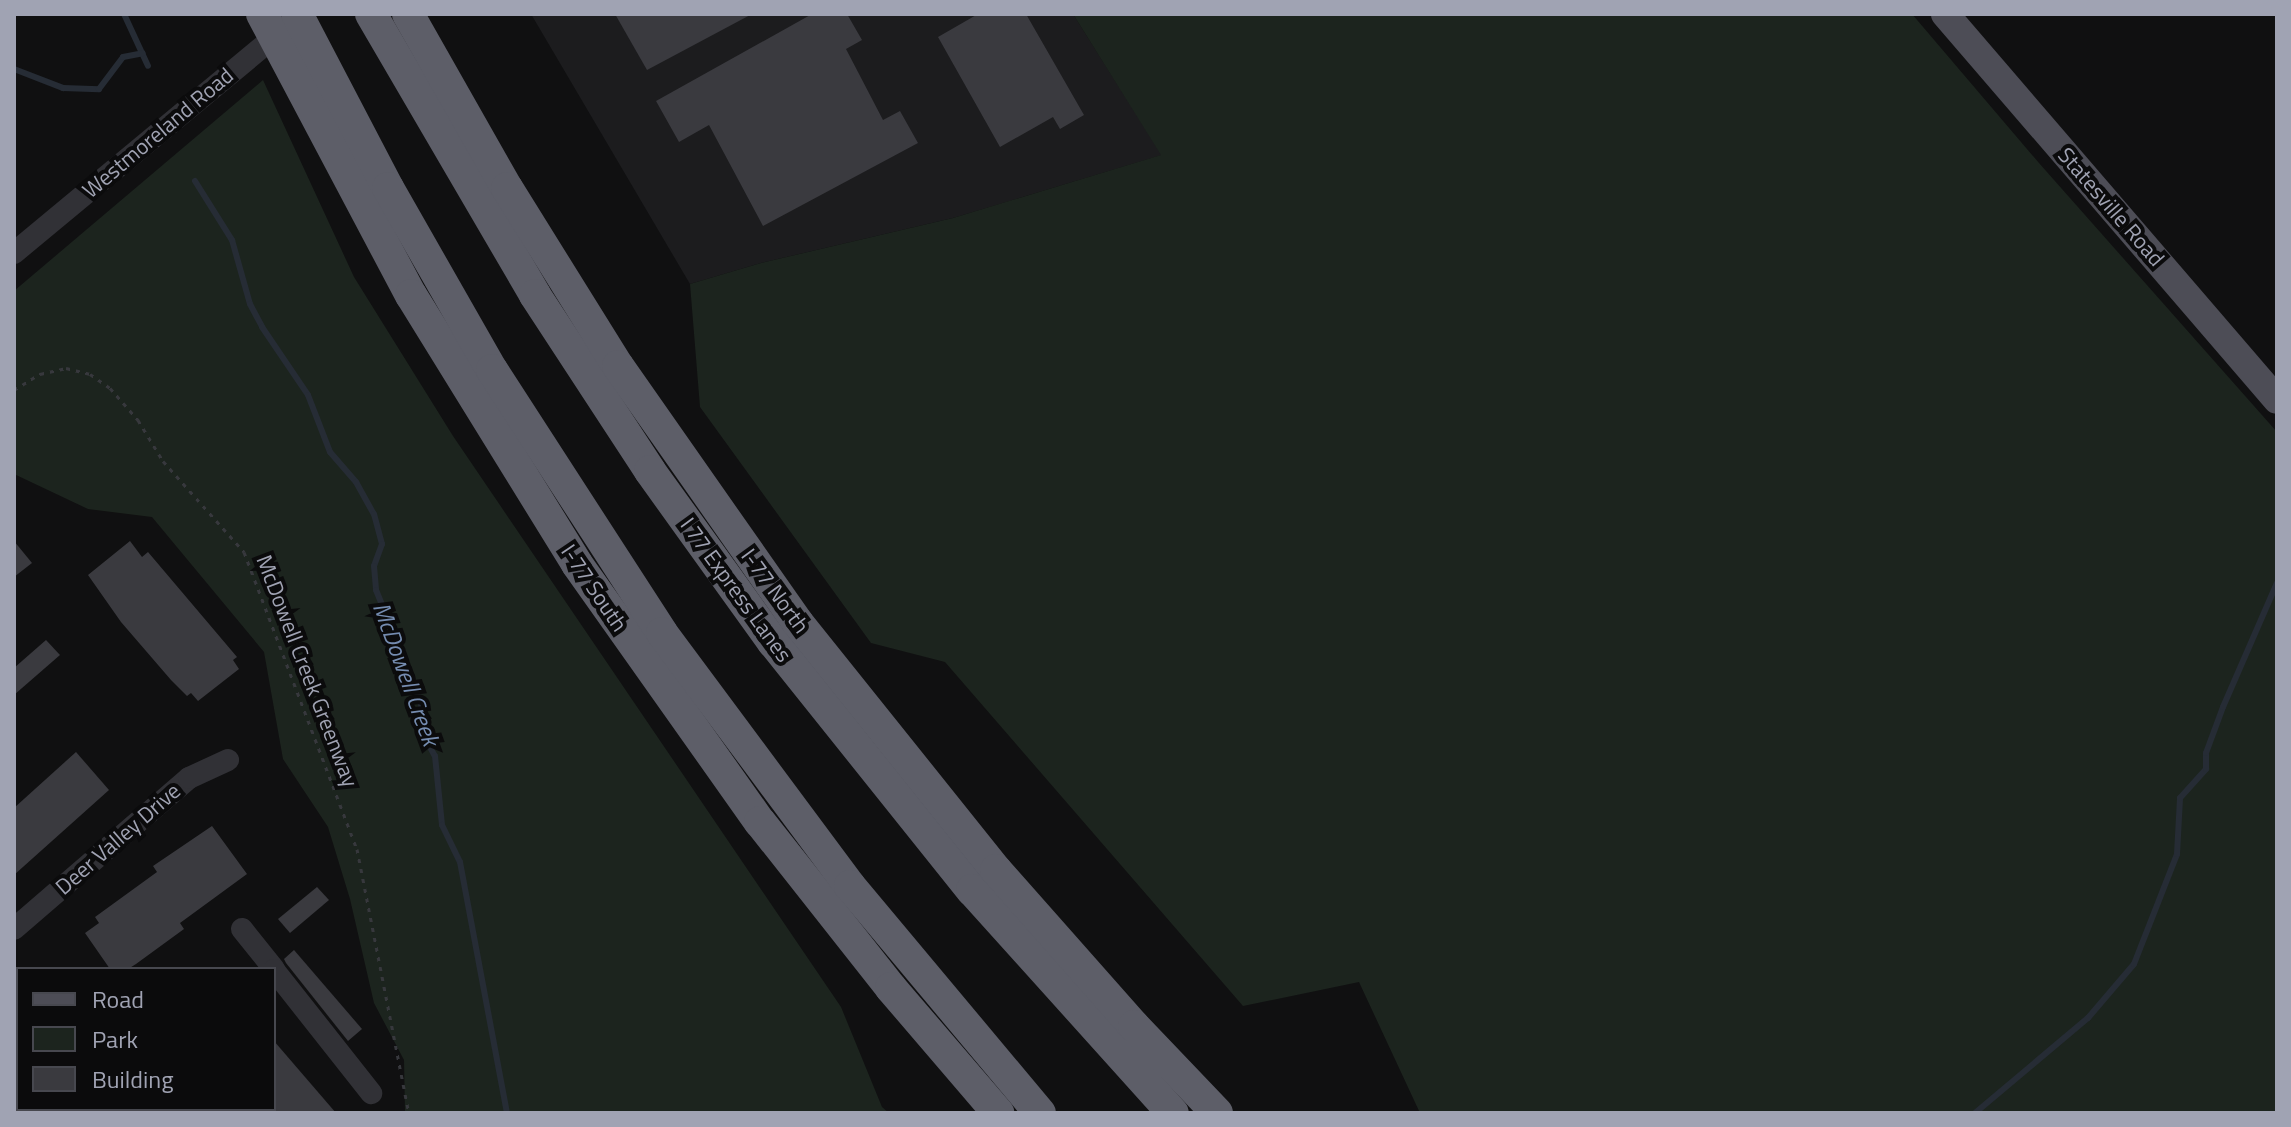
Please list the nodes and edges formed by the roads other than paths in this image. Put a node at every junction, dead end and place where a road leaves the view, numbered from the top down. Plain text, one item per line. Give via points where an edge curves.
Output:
1 (262, 14) edge
2 (300, 14) edge
3 (371, 14) edge
4 (408, 14) edge
5 (1945, 14) edge
6 (14, 253) edge
7 (2277, 400) edge
8 (228, 760) dead end
9 (14, 929) edge
10 (242, 929) dead end
11 (272, 967) edge
12 (276, 972) edge
13 (371, 1093) dead end
14 (998, 1113) edge
15 (1040, 1113) edge
16 (1173, 1113) edge
17 (1217, 1113) edge

1 - 14 highway, I-77 South via 411,295 577,564 760,822
2 - 6 street, Westmoreland Road
2 - 15 highway via 388,188 492,370 662,633 850,886
3 - 16 highway, I 77 Express Lanes via 543,307 650,471 773,642 972,890
4 - 17 highway, I-77 North via 602,341 798,623 996,870
5 - 7 main road, Statesville Road
8 - 9 street, Deer Valley Drive via 189,778
10 - 11 street
12 - 13 street

